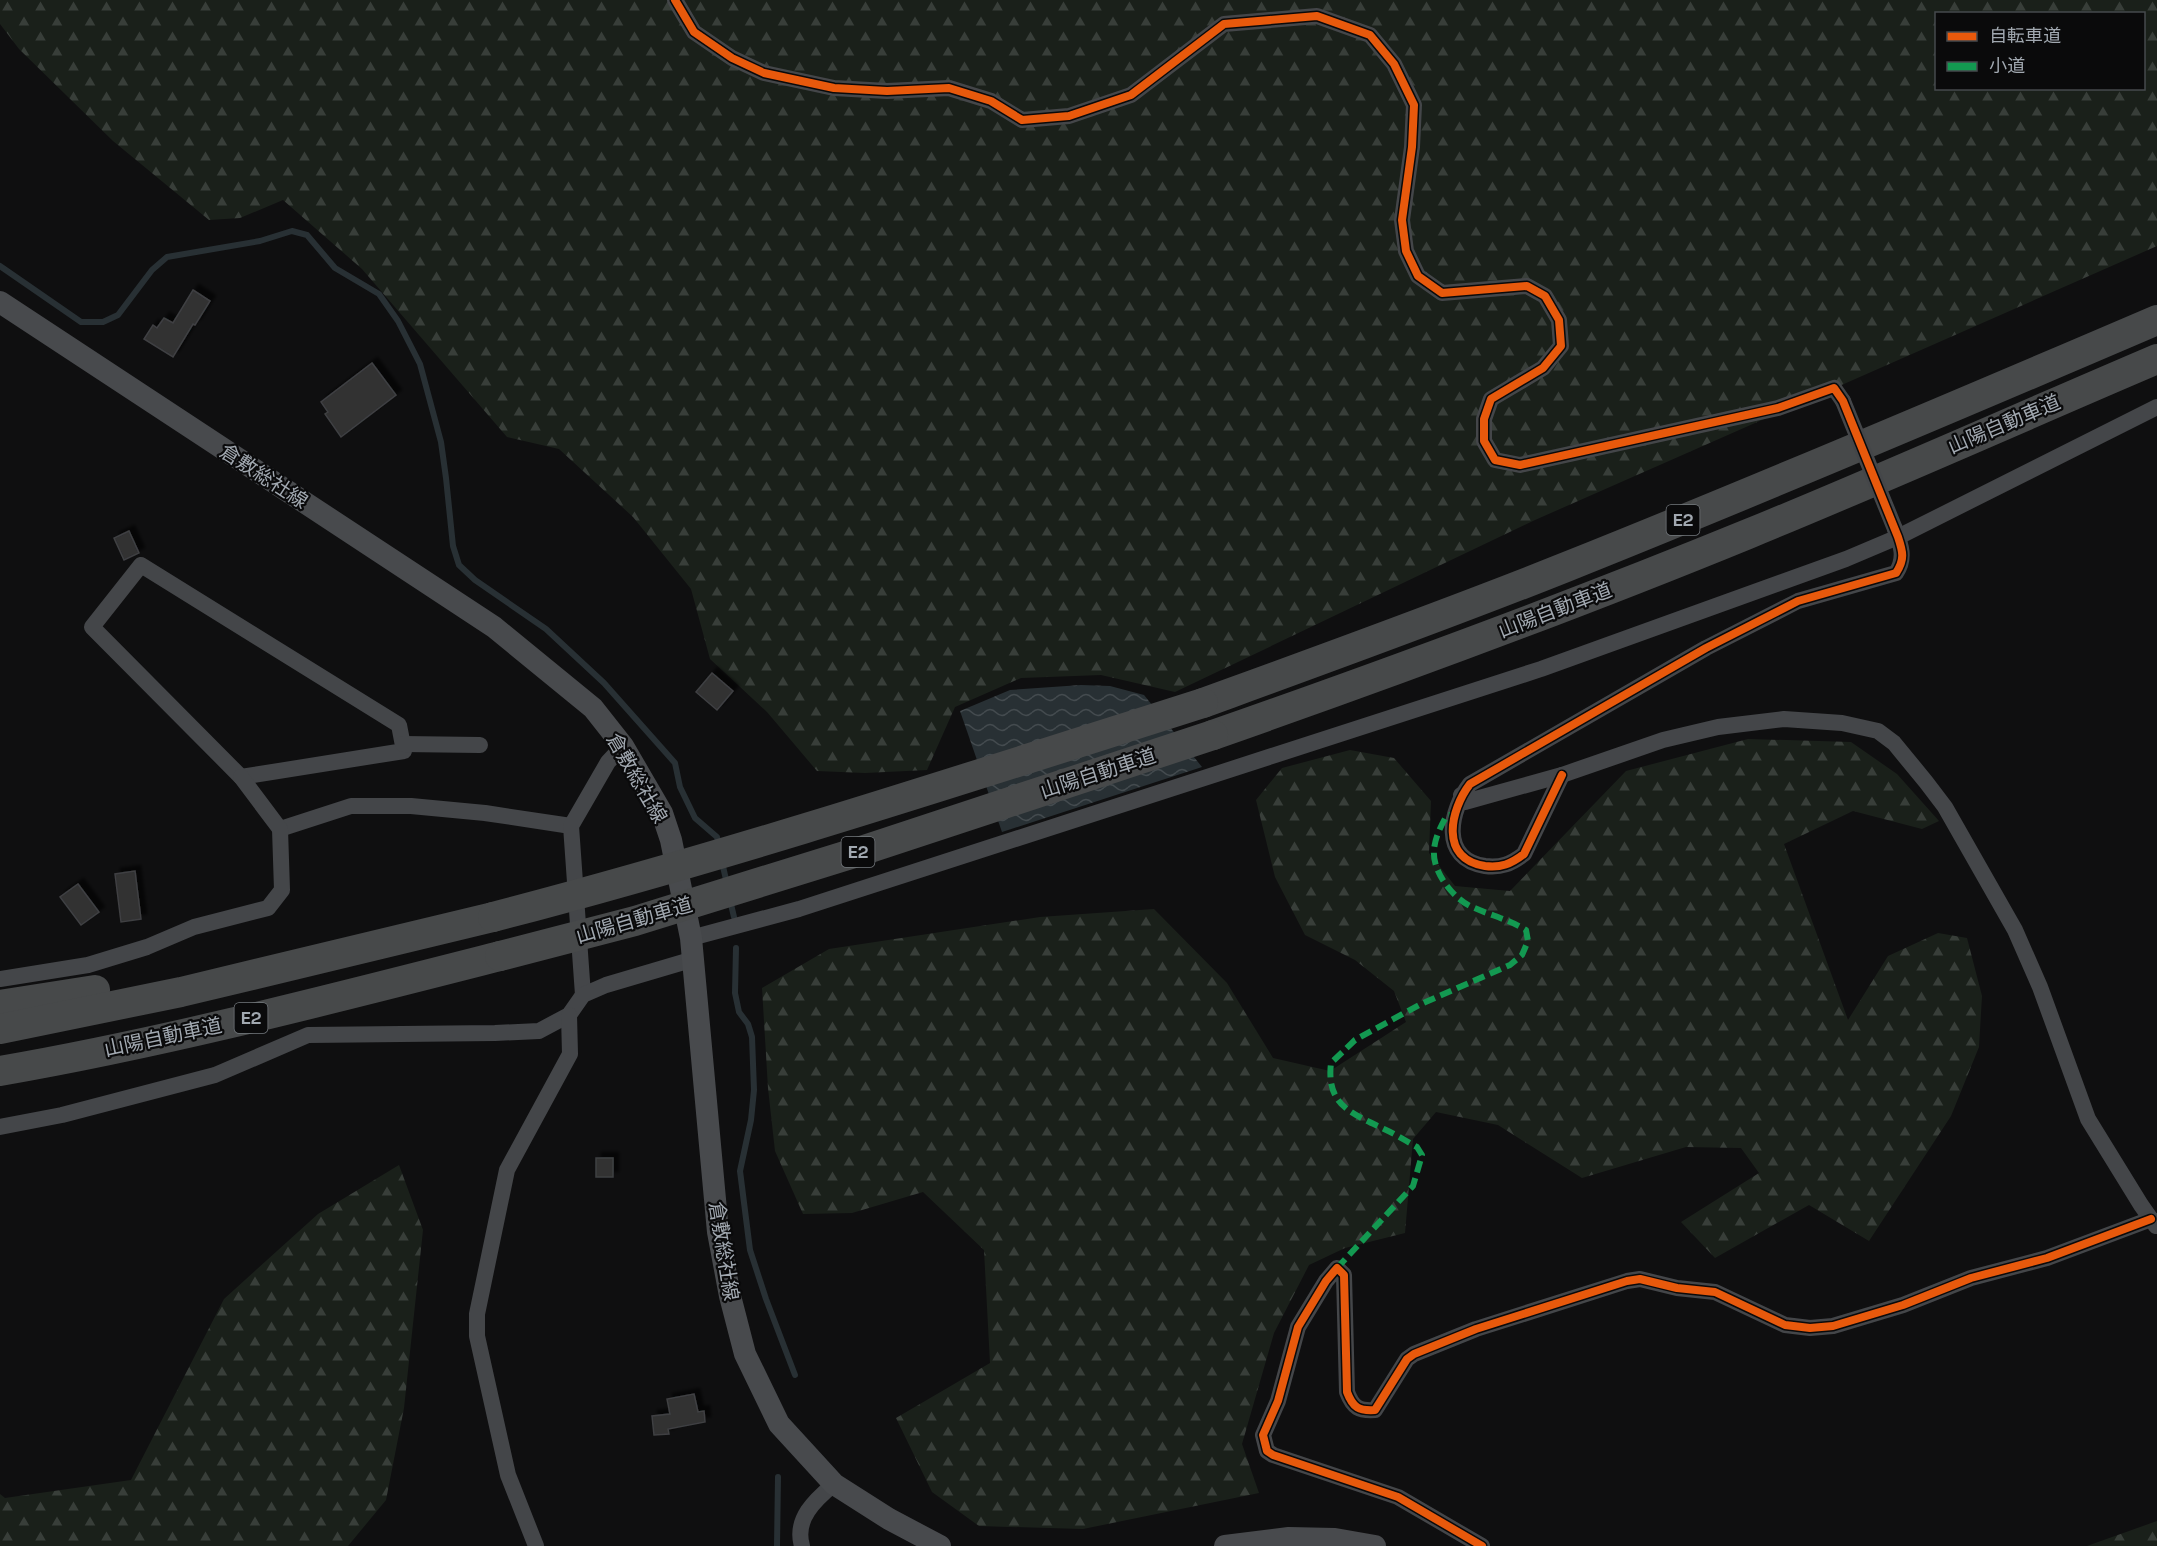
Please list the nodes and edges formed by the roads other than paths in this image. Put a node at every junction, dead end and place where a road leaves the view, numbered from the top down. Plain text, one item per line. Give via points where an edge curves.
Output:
1 (675, 0) edge
2 (0, 302) edge
3 (2157, 320) edge
4 (2157, 359) edge
5 (2157, 407) edge
6 (1896, 533) junction
7 (403, 744) junction
8 (480, 745) dead end
9 (623, 746) junction
10 (1562, 775) junction
11 (241, 777) junction
12 (1461, 795) junction
13 (571, 826) junction
14 (280, 829) junction
15 (693, 949) junction
16 (330, 957) junction
17 (0, 979) edge
18 (583, 995) junction
19 (337, 998) junction
20 (0, 1005) edge
21 (569, 1015) junction
22 (0, 1029) edge
23 (0, 1071) edge
24 (0, 1092) edge
25 (0, 1127) edge
26 (2154, 1222) edge
27 (834, 1484) junction
28 (537, 1546) edge
29 (802, 1546) edge
30 (940, 1546) edge
31 (1225, 1546) edge
32 (1376, 1546) edge
33 (1482, 1546) edge

1 - 6 street, bridge via 694,32 732,58 765,73 834,88 949,88 991,101 1022,120 1069,116 1131,95 1224,24 1317,16 1370,35 1394,64 1414,105 1402,220 1406,251 1418,276 1442,293 1527,286 1545,296 1559,320 1561,346 1543,368 1491,399 1484,419 1484,441 1495,459 1520,465 1778,408 1834,388 1843,401
2 - 9 main road, 倉敷総社線 via 494,627 592,708
3 - 16 highway, 山陽自動車道 / E2, bridge via 1563,568 1203,703 866,811 626,882
4 - 19 highway, 山陽自動車道 / E2, bridge via 1610,589 1213,735 634,921
5 - 6 street
6 - 12 street via 1902,550 1902,564 1896,573 1798,601 1470,784
6 - 15 street via 1846,559 1541,669 811,906
7 - 8 street
7 - 11 street via 404,751
7 - 11 street via 399,725 141,565 92,627
9 - 13 street via 608,762
9 - 15 main road, 倉敷総社線 via 662,813
10 - 12 street via 1465,802
10 - 12 street via 1524,854 1513,863 1496,867 1467,860 1458,850 1453,825
10 - 26 street via 1663,740 1718,727 1784,719 1861,726 1894,743 1945,807 2015,930 2088,1119
11 - 14 street
13 - 14 street via 411,806 351,806
13 - 18 street
14 - 17 street via 282,890 268,908 194,927 88,965
15 - 18 street
15 - 27 main road, 倉敷総社線 via 718,1232 745,1354 779,1424
16 - 20 highway
16 - 22 highway, 山陽自動車道 / E2
18 - 21 street
19 - 23 highway, 山陽自動車道 / E2
19 - 24 highway via 68,1077
21 - 25 street via 539,1031 308,1035 215,1075
21 - 28 street via 570,1054 507,1170 477,1314 477,1336 508,1475
26 - 33 street via 2048,1258 1971,1278 1903,1305 1833,1326 1785,1325 1715,1292 1640,1279 1627,1281 1476,1329 1414,1354 1376,1410 1361,1411 1352,1404 1347,1392 1344,1275 1337,1268 1298,1327 1278,1401 1263,1435 1267,1451 1398,1497
27 - 29 street via 812,1503 802,1521
27 - 30 main road, 倉敷総社線
31 - 32 main road via 1289,1538 1335,1539

